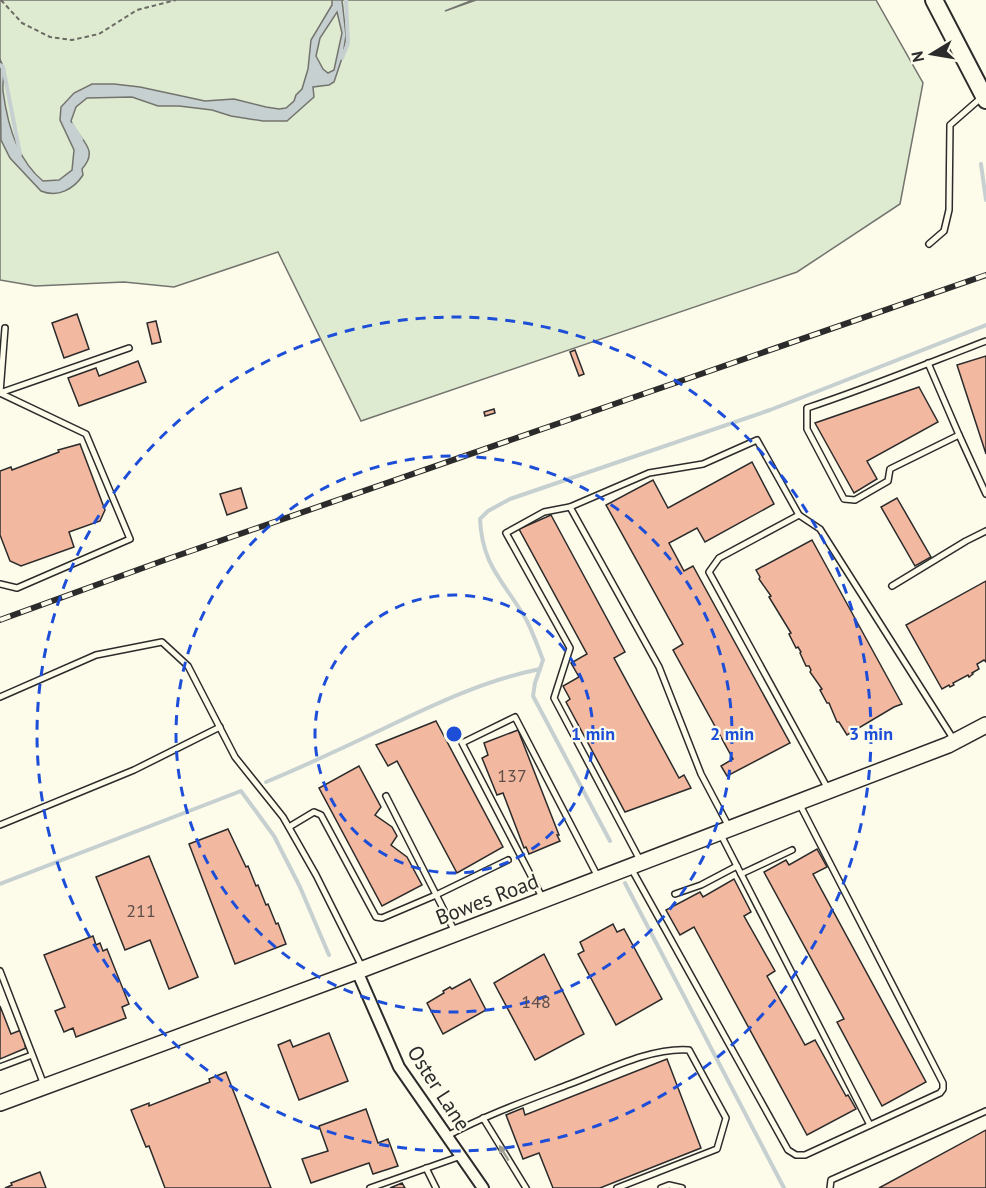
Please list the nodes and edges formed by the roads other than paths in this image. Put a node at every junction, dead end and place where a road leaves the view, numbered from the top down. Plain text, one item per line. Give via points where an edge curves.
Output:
1 (934, 0) edge
2 (985, 98) edge
3 (929, 244) dead end
4 (5, 328) dead end
5 (986, 341) edge
6 (129, 348) dead end
7 (928, 363) junction
8 (0, 393) edge
9 (959, 435) junction
10 (986, 494) edge
11 (570, 507) junction
12 (799, 515) junction
13 (986, 531) edge
14 (0, 584) edge
15 (892, 586) dead end
16 (0, 697) edge
17 (986, 724) edge
18 (220, 728) junction
19 (955, 741) junction
20 (828, 791) junction
21 (386, 796) dead end
22 (799, 802) junction
23 (0, 825) edge
24 (289, 827) junction
25 (725, 830) junction
26 (792, 850) dead end
27 (508, 860) dead end
28 (635, 864) junction
29 (737, 866) junction
30 (741, 874) junction
31 (598, 879) junction
32 (675, 894) dead end
33 (436, 895) junction
34 (543, 900) junction
35 (456, 933) junction
36 (360, 970) junction
37 (0, 971) edge
38 (32, 1055) junction
39 (0, 1067) edge
40 (44, 1086) junction
41 (0, 1103) edge
42 (986, 1110) edge
43 (483, 1118) junction
44 (870, 1125) junction
45 (447, 1136) junction
46 (460, 1156) junction
47 (426, 1168) junction
48 (370, 1188) edge
49 (436, 1188) edge
50 (483, 1188) edge
51 (526, 1188) edge
52 (617, 1188) edge
53 (661, 1188) edge
54 (682, 1188) edge
55 (830, 1188) edge

1 - 2 main road
2 - 3 lane via 950,125 949,210 944,231
4 - 8 lane
5 - 7 lane
6 - 8 lane
7 - 9 lane
7 - 9 lane via 807,408 807,429 844,499 855,500 888,481 890,469
8 - 14 lane via 86,434 130,539 17,588
9 - 10 lane
11 - 12 lane via 648,474 703,464 757,440
11 - 25 lane via 659,667
11 - 28 lane via 544,512 506,532 570,648 554,698
12 - 19 lane via 820,529
12 - 20 lane via 718,558 709,572
13 - 15 lane
16 - 18 lane via 96,655 162,642 188,666
17 - 19 street, Bowes Road
18 - 23 lane via 134,770
18 - 24 lane via 235,756
19 - 20 street, Bowes Road
20 - 22 street, Bowes Road
21 - 33 lane
22 - 25 street, Bowes Road
22 - 44 lane via 943,1083 940,1093
24 - 33 lane via 314,813 321,815 376,917 387,918
24 - 36 lane
25 - 28 street, Bowes Road
25 - 29 lane
26 - 30 lane
27 - 33 lane
28 - 31 street, Bowes Road
28 - 44 lane via 788,1150 805,1155
29 - 30 lane
29 - 32 lane
30 - 44 lane
31 - 34 street, Bowes Road
31 - 34 lane via 515,717 462,742
33 - 35 lane
34 - 35 street, Bowes Road
35 - 36 street, Bowes Road
36 - 40 street, Bowes Road
36 - 45 street, Oster Lane via 399,1067
37 - 38 lane
38 - 39 lane
38 - 40 lane
40 - 41 street, Bowes Road
42 - 55 lane via 831,1180
43 - 45 lane
51 -> 43 lane
43 - 52 lane via 625,1063 673,1049 688,1050 726,1118 717,1149
45 - 46 street, Oster Lane
46 - 47 lane
46 - 50 street, Oster Lane
47 - 48 lane
47 - 49 lane
53 - 54 lane

